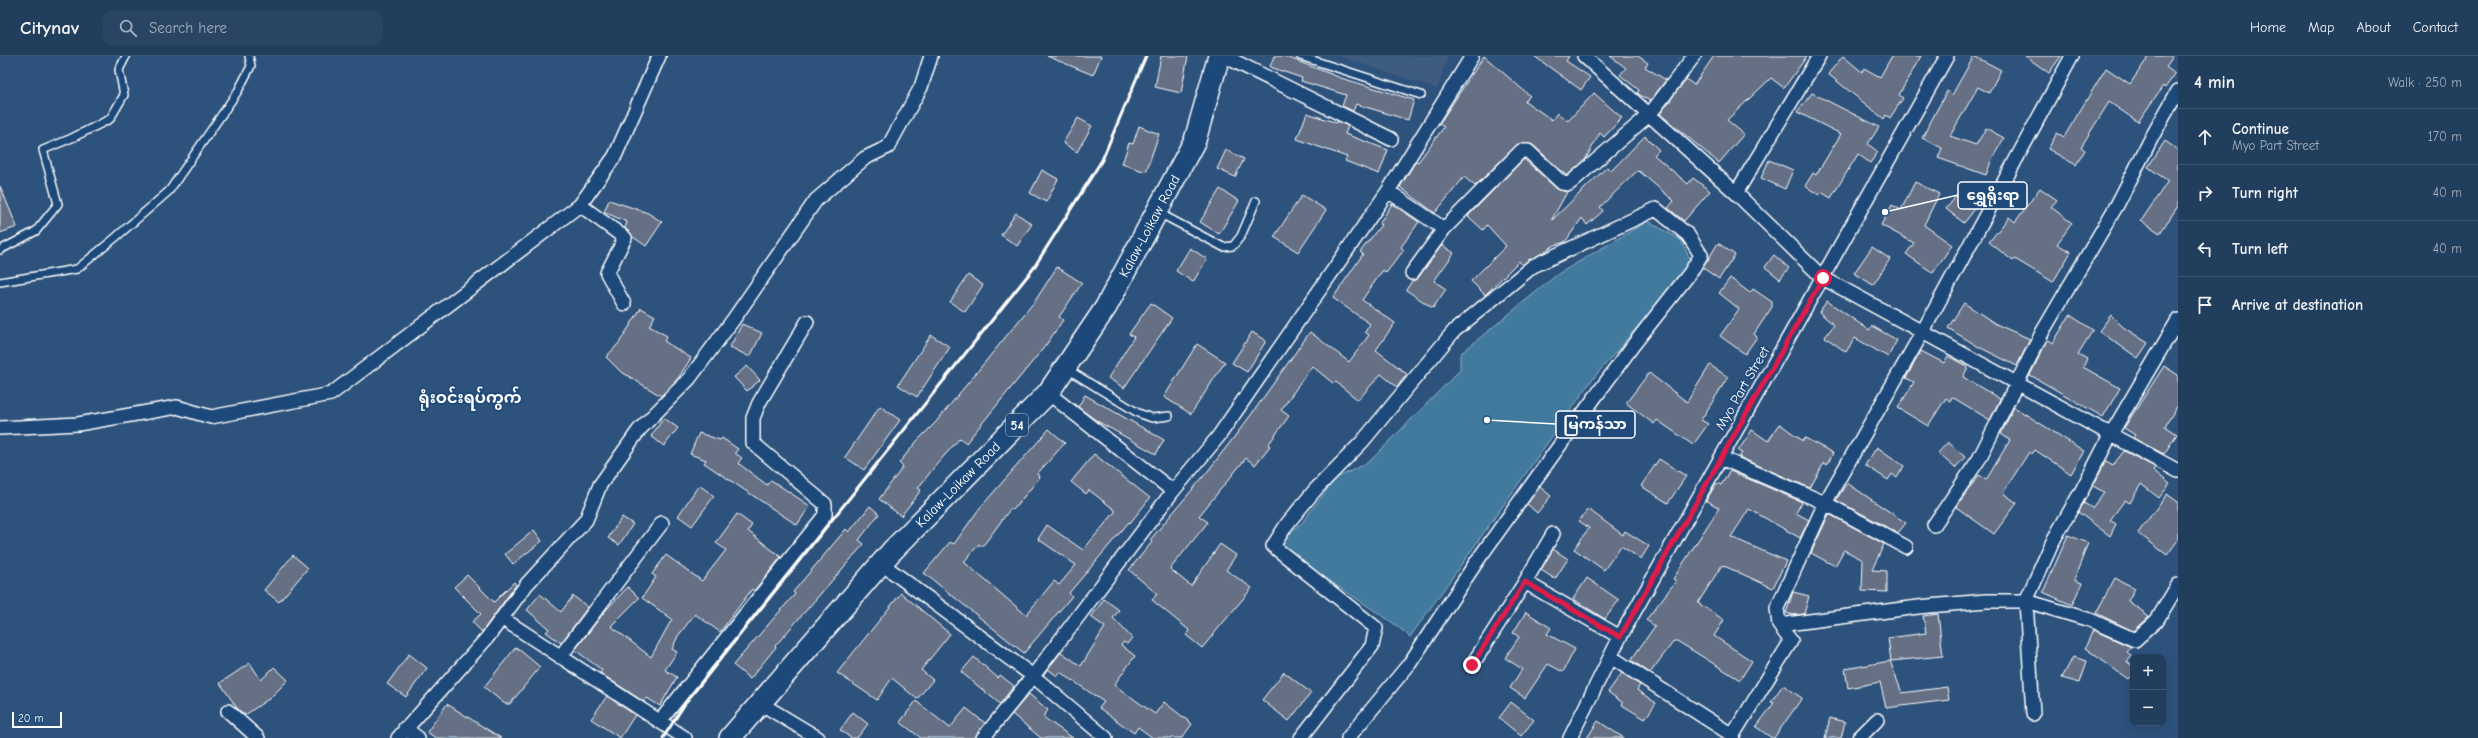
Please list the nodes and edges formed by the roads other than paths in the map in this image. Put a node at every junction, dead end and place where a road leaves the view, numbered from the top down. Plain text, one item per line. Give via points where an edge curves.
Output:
1 (249, 56) edge
2 (659, 56) edge
3 (931, 56) edge
4 (1219, 56) edge
5 (1224, 56) edge
6 (1300, 56) edge
7 (1472, 56) edge
8 (1584, 56) edge
9 (1694, 56) edge
10 (1819, 56) edge
11 (1947, 56) edge
12 (2072, 56) edge
13 (125, 58) dead end
14 (2178, 91) edge
15 (1422, 95) dead end
16 (1650, 114) junction
17 (1391, 139) dead end
18 (1388, 191) junction
19 (1736, 193) junction
20 (1256, 201) dead end
21 (580, 205) junction
22 (1157, 212) junction
23 (1444, 230) junction
24 (0, 250) edge
25 (1412, 273) dead end
26 (1823, 278) junction
27 (0, 281) edge
28 (624, 304) dead end
29 (2178, 320) edge
30 (807, 322) dead end
31 (1922, 333) junction
32 (1065, 368) junction
33 (2018, 384) junction
34 (1048, 392) junction
35 (1169, 416) dead end
36 (0, 428) edge
37 (2111, 434) junction
38 (1721, 458) junction
39 (2178, 471) edge
40 (1173, 491) junction
41 (1825, 503) junction
42 (662, 523) dead end
43 (1934, 525) dead end
44 (1553, 534) dead end
45 (1906, 547) dead end
46 (882, 564) junction
47 (1525, 582) junction
48 (2178, 585) edge
49 (2026, 601) junction
50 (503, 619) junction
51 (1779, 625) junction
52 (1620, 637) junction
53 (560, 657) junction
54 (1611, 657) junction
55 (1472, 665) dead end
56 (1033, 676) junction
57 (760, 703) junction
58 (228, 711) dead end
59 (2033, 714) dead end
60 (1877, 720) dead end
61 (660, 721) junction
62 (401, 733) edge
63 (1732, 737) edge
64 (258, 738) edge
65 (418, 738) edge
66 (685, 738) edge
67 (730, 738) edge
68 (818, 738) edge
69 (983, 738) edge
70 (1106, 738) edge
71 (1301, 738) edge
72 (1348, 738) edge
73 (1570, 738) edge
74 (1859, 738) edge

1 - 27 lane via 251,66 238,92 169,191 77,269
2 - 21 street via 615,156
3 - 50 street via 921,87 888,147 866,158 816,200 689,379 639,430 600,485 586,520 527,584
4 - 22 main road, Kalaw-Loikaw Road / 54 via 1195,140
5 - 17 street
6 - 15 lane
7 - 18 street
8 - 16 street
9 - 16 street
10 - 19 street
11 - 26 street, Myo Part Street
12 - 31 street
13 - 24 lane via 119,70 124,95 110,119 43,150 58,204 36,231
14 - 33 street via 2117,205 2043,331
16 - 19 street
16 - 23 street via 1569,184 1562,183 1528,151 1521,151
18 - 23 street
18 - 40 street via 1218,437
19 - 26 street
20 - 22 lane via 1241,236 1233,246 1223,248
21 - 28 street via 625,238 607,273
21 - 36 street via 331,394 211,417 177,407 78,424
22 - 32 main road, Kalaw-Loikaw Road / 54 via 1106,307
23 - 25 street
26 - 31 street
26 - 38 street, Myo Part Street
29 - 37 street
30 - 61 street via 759,403 753,418 753,443 825,504 825,515
31 - 33 street
31 - 41 street
32 - 34 main road, Kalaw-Loikaw Road / 54
32 - 35 lane via 1138,413 1152,418
33 - 37 street
33 - 43 street via 1978,459
34 - 40 street
34 - 46 main road, Kalaw-Loikaw Road / 54
37 - 39 street
37 - 49 street via 2054,539
38 - 41 street
38 - 52 street, Myo Part Street
40 - 56 street
41 - 45 street
41 - 51 street via 1776,608
42 - 53 street
44 - 47 street
46 - 56 street
46 - 57 main road, Kalaw-Loikaw Road / 54
47 - 52 street
47 - 55 street
48 - 49 street via 2157,620 2135,640 2090,620
49 - 51 street via 1918,607
49 - 59 street
50 - 53 street
50 - 62 street
51 - 63 street via 1791,641
52 - 54 street, Myo Part Street
53 - 61 street
54 - 63 street
54 - 73 street, Myo Part Street
56 - 69 street
56 - 70 street
57 - 67 main road, Kalaw-Loikaw Road / 54
57 - 68 street
58 - 64 street
60 - 74 street
61 - 66 street
62 - 65 street
71 - 72 street via 1372,646 1376,628 1273,546 1287,524 1315,490 1362,442 1454,331 1533,266 1656,209 1688,235 1701,255 1555,451 1477,561 1410,663

